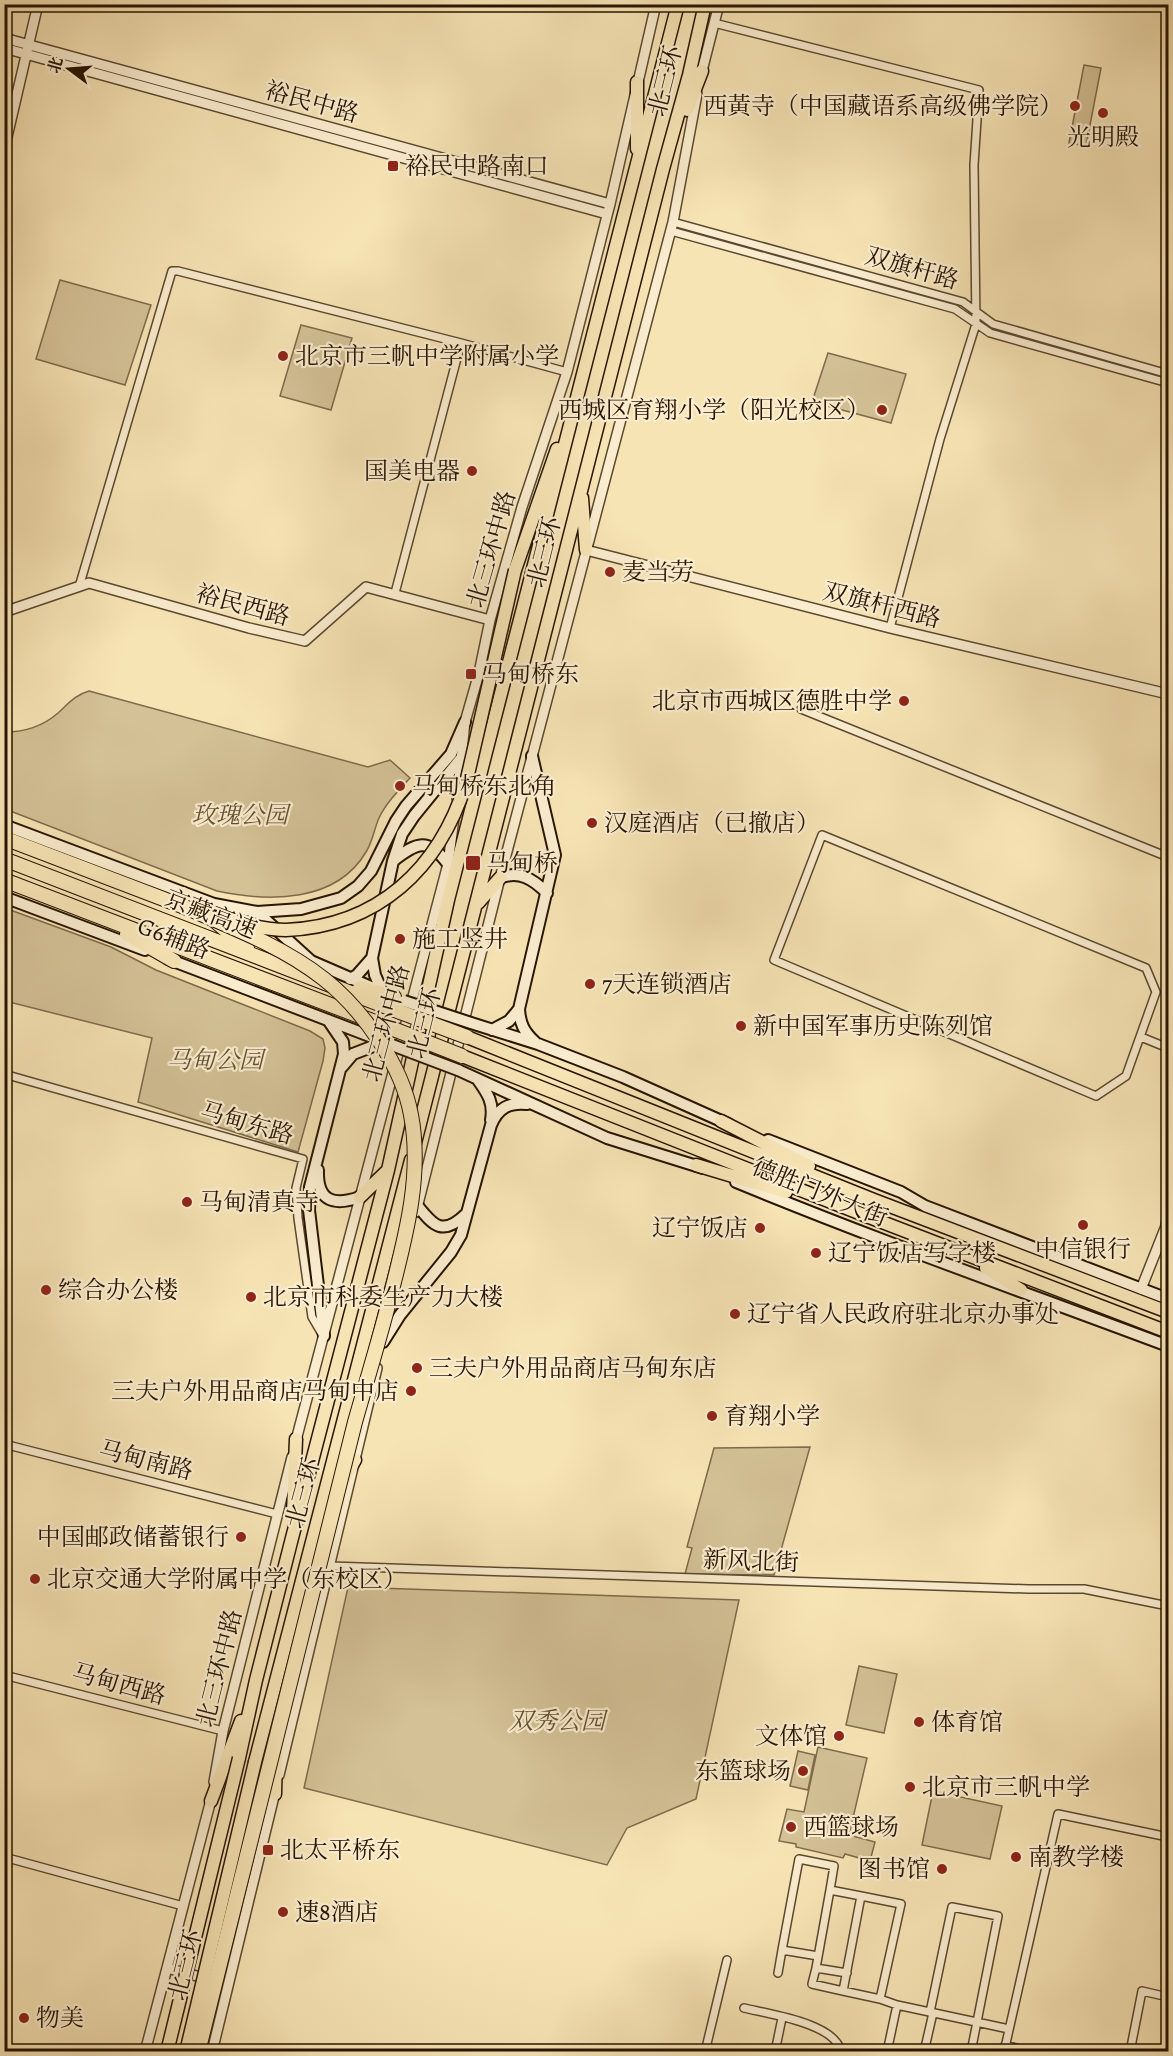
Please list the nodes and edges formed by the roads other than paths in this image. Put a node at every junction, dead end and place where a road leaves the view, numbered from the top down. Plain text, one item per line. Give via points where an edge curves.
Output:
1 (38, 4) edge
2 (656, 4) edge
3 (678, 4) edge
4 (705, 4) edge
5 (719, 4) edge
6 (714, 23) junction
7 (4, 38) edge
8 (4, 48) edge
9 (27, 49) junction
10 (702, 71) junction
11 (637, 82) junction
12 (4, 150) edge
13 (663, 169) junction
14 (636, 171) junction
15 (608, 209) junction
16 (672, 226) junction
17 (976, 312) junction
18 (976, 324) junction
19 (461, 343) junction
20 (567, 372) junction
21 (1168, 374) edge
22 (581, 381) junction
23 (1168, 383) edge
24 (582, 488) junction
25 (586, 550) junction
26 (79, 587) junction
27 (395, 593) junction
28 (4, 612) edge
29 (490, 620) junction
30 (890, 628) junction
31 (1168, 694) edge
32 (801, 709) dead end
33 (465, 722) junction
34 (532, 756) junction
35 (462, 757) junction
36 (4, 825) edge
37 (4, 838) edge
38 (1168, 857) edge
39 (4, 859) edge
40 (393, 861) junction
41 (448, 864) junction
42 (500, 878) junction
43 (4, 880) edge
44 (547, 893) junction
45 (4, 897) edge
46 (183, 900) junction
47 (448, 900) junction
48 (476, 906) junction
49 (89, 912) junction
50 (257, 912) junction
51 (255, 955) junction
52 (372, 958) junction
53 (174, 961) junction
54 (350, 978) junction
55 (395, 1001) junction
56 (519, 1009) junction
57 (328, 1020) junction
58 (469, 1030) junction
59 (492, 1030) junction
60 (1141, 1037) junction
61 (388, 1043) junction
62 (538, 1044) junction
63 (1168, 1048) edge
64 (462, 1056) joint
65 (342, 1067) junction
66 (4, 1074) edge
67 (476, 1078) junction
68 (533, 1104) junction
69 (721, 1121) junction
70 (491, 1125) junction
71 (320, 1150) junction
72 (696, 1165) junction
73 (388, 1170) junction
74 (409, 1170) junction
75 (360, 1197) junction
76 (874, 1200) junction
77 (417, 1205) junction
78 (466, 1214) junction
79 (1168, 1214) edge
80 (869, 1217) junction
81 (965, 1254) junction
82 (1141, 1289) junction
83 (1021, 1290) junction
84 (1168, 1299) edge
85 (1168, 1312) edge
86 (1168, 1332) edge
87 (324, 1336) junction
88 (383, 1342) junction
89 (1168, 1346) edge
90 (296, 1439) junction
91 (4, 1444) edge
92 (355, 1460) junction
93 (278, 1514) junction
94 (316, 1525) junction
95 (292, 1538) junction
96 (330, 1566) junction
97 (1168, 1606) edge
98 (278, 1673) junction
99 (4, 1675) edge
100 (256, 1680) junction
101 (223, 1731) junction
102 (275, 1794) junction
103 (211, 1801) junction
104 (1168, 1837) edge
105 (4, 1857) edge
106 (830, 1890) junction
107 (861, 1896) junction
108 (183, 1906) junction
109 (782, 1950) junction
110 (818, 1956) junction
111 (727, 1960) dead end
112 (167, 1968) junction
113 (816, 1968) junction
114 (778, 1973) dead end
115 (846, 1973) junction
116 (228, 1985) junction
117 (843, 1991) junction
118 (1168, 1997) edge
119 (880, 1999) junction
120 (897, 2005) junction
121 (744, 2008) dead end
122 (932, 2012) junction
123 (782, 2018) junction
124 (977, 2023) junction
125 (1009, 2029) junction
126 (1004, 2048) edge
127 (145, 2050) edge
128 (159, 2052) edge
129 (168, 2052) edge
130 (186, 2052) edge
131 (198, 2052) edge
132 (212, 2052) edge
133 (705, 2052) edge
134 (775, 2052) edge
135 (841, 2052) edge
136 (887, 2052) edge
137 (924, 2052) edge
138 (971, 2052) edge
139 (1031, 2052) edge
140 (1130, 2052) edge

1 - 9 street
2 - 11 street, 北三环中路
3 - 14 highway, 北三环
4 - 13 highway, 北三环
5 - 6 street
6 - 10 street
6 - 17 street via 979,90 974,165
7 - 9 street, 裕民中路
8 - 9 street, 裕民中路
9 - 12 street
9 - 15 street, 裕民中路
10 - 13 highway
10 - 16 street
11 - 14 highway
11 - 15 street, 北三环中路
13 - 24 highway, 北三环
14 - 22 highway, 北三环
15 - 20 street, 北三环中路
16 - 17 street, 双旗杆路 via 963,302
16 - 18 street via 955,309
16 - 25 street
17 - 18 street
17 - 21 street, 双旗杆路 via 993,324
18 - 23 street via 990,333
18 - 30 street via 940,439
19 - 20 street
19 - 26 street via 172,271
19 - 27 street
20 - 29 street, 北三环中路
22 - 46 highway, bridge via 515,570 459,805 426,861 406,882 367,911 333,922 284,930 249,926
22 - 47 highway, 北三环
24 - 25 highway
24 - 48 highway, 北三环
25 - 30 street, 双旗杆西路
25 - 34 street
26 - 27 street, 裕民西路 via 89,583 305,641 366,586
26 - 28 street, 裕民西路
27 - 29 street, 裕民西路
29 - 33 street, 北三环中路
30 - 31 street, 双旗杆西路
32 - 38 street
33 - 35 street, 北三环中路
33 - 50 main road, G6辅路 via 451,754 401,813 371,871 358,886 341,898 320,905
34 - 42 street
34 - 44 main road via 555,855
35 - 40 main road via 402,834
35 - 41 street, 北三环中路
36 - 46 main road, G6辅路
37 - 46 highway
39 - 51 highway, 京藏高速
40 - 41 main road via 410,847 422,845 440,853
40 - 52 main road
41 - 47 highway
41 - 75 street, 北三环中路
42 - 44 main road via 528,878
42 - 48 highway
42 - 77 street
43 - 49 highway, 京藏高速
44 - 56 main road
45 - 53 main road, G6辅路
46 - 50 main road, G6辅路
46 - 51 highway
46 - 131 highway, bridge via 284,953 323,978 349,1001 404,1087 415,1153 411,1207 402,1250 355,1422
47 - 73 highway, 北三环
48 - 74 highway, 北三环
49 - 53 highway
49 - 64 highway, 京藏高速, bridge
50 - 54 main road via 311,961
51 - 55 highway, 京藏高速
52 - 54 main road
52 - 55 main road via 375,975
53 - 57 main road, G6辅路
54 - 55 main road
55 - 58 highway, bridge
56 - 59 main road via 509,1021
56 - 62 main road via 524,1032
57 - 61 main road, G6辅路
57 - 65 main road via 343,1042
58 - 59 main road, 德胜门外大街
58 - 76 highway, 德胜门外大街
59 - 62 main road, 德胜门外大街
60 - 60 street via 1155,992 1146,968 822,835 774,960 1096,1096 1126,1076
60 - 63 street
61 - 65 main road via 353,1054
61 - 67 main road, 德胜门外大街, bridge
62 - 69 main road, 德胜门外大街
64 - 80 highway, 德胜门外大街
65 - 71 main road
66 - 87 street, 马甸东路 via 303,1159 296,1188 298,1218 312,1317
67 - 68 main road, 德胜门外大街
67 - 70 main road via 490,1097
68 - 70 main road via 510,1104 500,1109
68 - 72 main road, 德胜门外大街 via 607,1138
69 - 76 highway
69 - 82 main road, 德胜门外大街 via 901,1192 925,1206
70 - 78 main road
71 - 75 main road via 318,1182 322,1193 339,1202
71 - 87 main road via 310,1186 309,1210
72 - 80 highway
72 - 83 main road, 德胜门外大街
73 - 75 highway
73 - 95 highway, 北三环
74 - 77 highway
74 - 94 highway, 北三环
75 - 87 street, 北三环中路
76 - 85 highway, 德胜门外大街
77 - 78 main road via 436,1226 445,1228
77 - 88 street
78 - 88 main road via 461,1235 451,1252
79 - 82 street
80 - 81 highway, 德胜门外大街
81 - 83 highway
81 - 86 highway, 德胜门外大街
82 - 84 main road, 德胜门外大街
83 - 89 main road, 德胜门外大街
87 - 90 street, 北三环中路
88 - 92 street
90 - 93 street, 北三环中路
90 - 95 highway
91 - 93 street, 马甸南路
92 - 94 highway
92 - 96 street
93 - 101 street, 北三环中路
94 - 98 highway, 北三环
95 - 100 highway, 北三环
96 - 97 street, 新风北街 via 1084,1589
96 - 102 street
98 - 102 highway
98 - 130 highway, 北三环, bridge
99 - 101 street, 马甸西路
100 - 103 highway
100 - 129 highway, 北三环, bridge
101 - 103 street, 北三环中路
102 - 116 street
103 - 108 street, 北三环中路
104 - 125 street via 1058,1814
105 - 108 street
106 - 107 street
106 - 109 street via 834,1866 798,1859
106 - 110 street
107 - 115 street
107 - 119 street via 901,1904
108 - 112 street, 北三环中路
109 - 110 street
109 - 114 street
110 - 113 street
111 - 133 street
112 - 116 street
112 - 127 street, 北三环中路
113 - 115 street
113 - 117 street via 812,1984
115 - 117 street
116 - 132 street
117 - 119 street
118 - 140 street via 1142,1992
119 - 120 street
120 - 122 street
120 - 136 street
121 - 123 street
122 - 124 street
122 - 124 street via 952,1907 998,1916
122 - 137 street
123 - 134 street
123 - 135 street via 826,2032 840,2045
124 - 125 street
124 - 138 street
125 - 126 street
126 - 139 street
127 - 128 street

